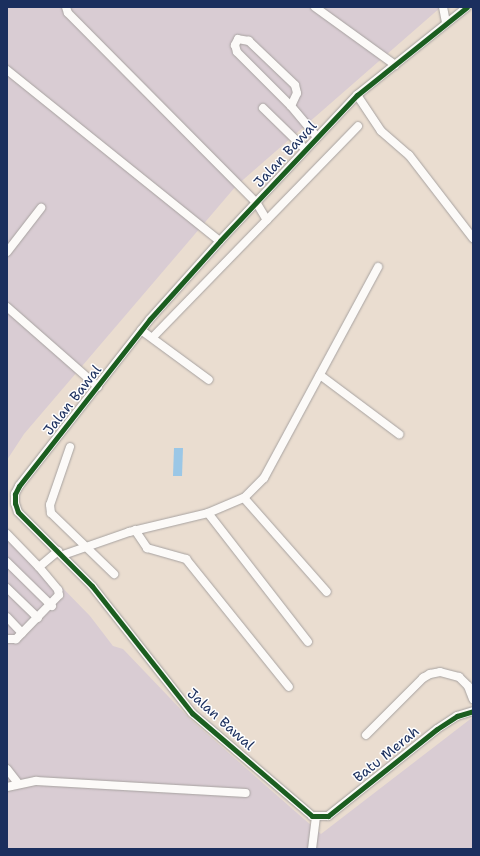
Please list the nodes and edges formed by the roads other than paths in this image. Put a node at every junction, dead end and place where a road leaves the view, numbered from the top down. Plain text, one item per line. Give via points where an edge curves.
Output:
1 (66, 7) edge
2 (315, 7) edge
3 (442, 7) edge
4 (467, 7) edge
5 (446, 23) junction
6 (395, 65) junction
7 (7, 70) edge
8 (357, 95) junction
9 (291, 106) junction
10 (263, 108) dead end
11 (358, 126) dead end
12 (317, 137) junction
13 (305, 149) junction
14 (256, 202) junction
15 (41, 208) dead end
16 (267, 220) junction
17 (473, 238) edge
18 (220, 241) junction
19 (7, 252) edge
20 (378, 268) dead end
21 (7, 307) edge
22 (141, 330) junction
23 (153, 337) junction
24 (320, 375) junction
25 (209, 380) dead end
26 (98, 387) junction
27 (399, 434) dead end
28 (70, 447) dead end
29 (244, 498) junction
30 (208, 513) junction
31 (135, 530) junction
32 (7, 534) edge
33 (87, 547) junction
34 (60, 553) junction
35 (7, 562) edge
36 (39, 567) junction
37 (114, 574) dead end
38 (7, 588) edge
39 (327, 592) dead end
40 (52, 606) junction
41 (7, 617) edge
42 (38, 618) junction
43 (22, 633) junction
44 (7, 639) edge
45 (308, 642) dead end
46 (289, 688) dead end
47 (473, 699) edge
48 (473, 711) edge
49 (366, 735) dead end
50 (7, 769) edge
51 (18, 783) junction
52 (7, 787) edge
53 (246, 794) dead end
54 (316, 818) junction
55 (312, 849) edge

1 - 14 street via 68,13
2 - 6 street
3 - 5 street
4 - 5 street, Jalan Bawal
5 - 6 street, Jalan Bawal
6 - 8 street, Jalan Bawal
7 - 18 street
8 - 12 street, Jalan Bawal
8 - 17 street via 381,131 409,155
9 - 9 street via 237,52 235,45 238,39 249,41 295,85 297,93
9 - 12 street
10 - 13 street
11 - 16 street
12 - 13 street, Jalan Bawal
13 - 14 street, Jalan Bawal
14 - 16 street
14 - 18 street, Jalan Bawal
15 - 19 street
16 - 23 street
18 - 22 street, Jalan Bawal
20 - 24 street
21 - 26 street
22 - 23 street
22 - 26 street, Jalan Bawal
23 - 25 street
24 - 27 street
24 - 29 street via 264,478
26 - 34 street, Jalan Bawal via 15,494 18,512
28 - 33 street via 50,510 53,517
29 - 30 street
29 - 39 street
30 - 31 street
30 - 45 street
31 - 33 street
31 - 46 street via 147,548 186,559
32 - 36 street
33 - 34 street
33 - 37 street
34 - 36 street
34 - 54 street, Jalan Bawal via 92,586 192,713
35 - 40 street
36 - 40 street via 59,592
38 - 42 street
40 - 42 street
41 - 43 street
42 - 43 street
43 - 44 street via 13,640
47 - 49 street via 468,686 459,677 440,672 430,674
48 - 54 street, Batu Merah via 457,716 437,729 328,816
50 - 51 street
51 - 52 street
51 - 53 street via 36,781
54 - 55 street

